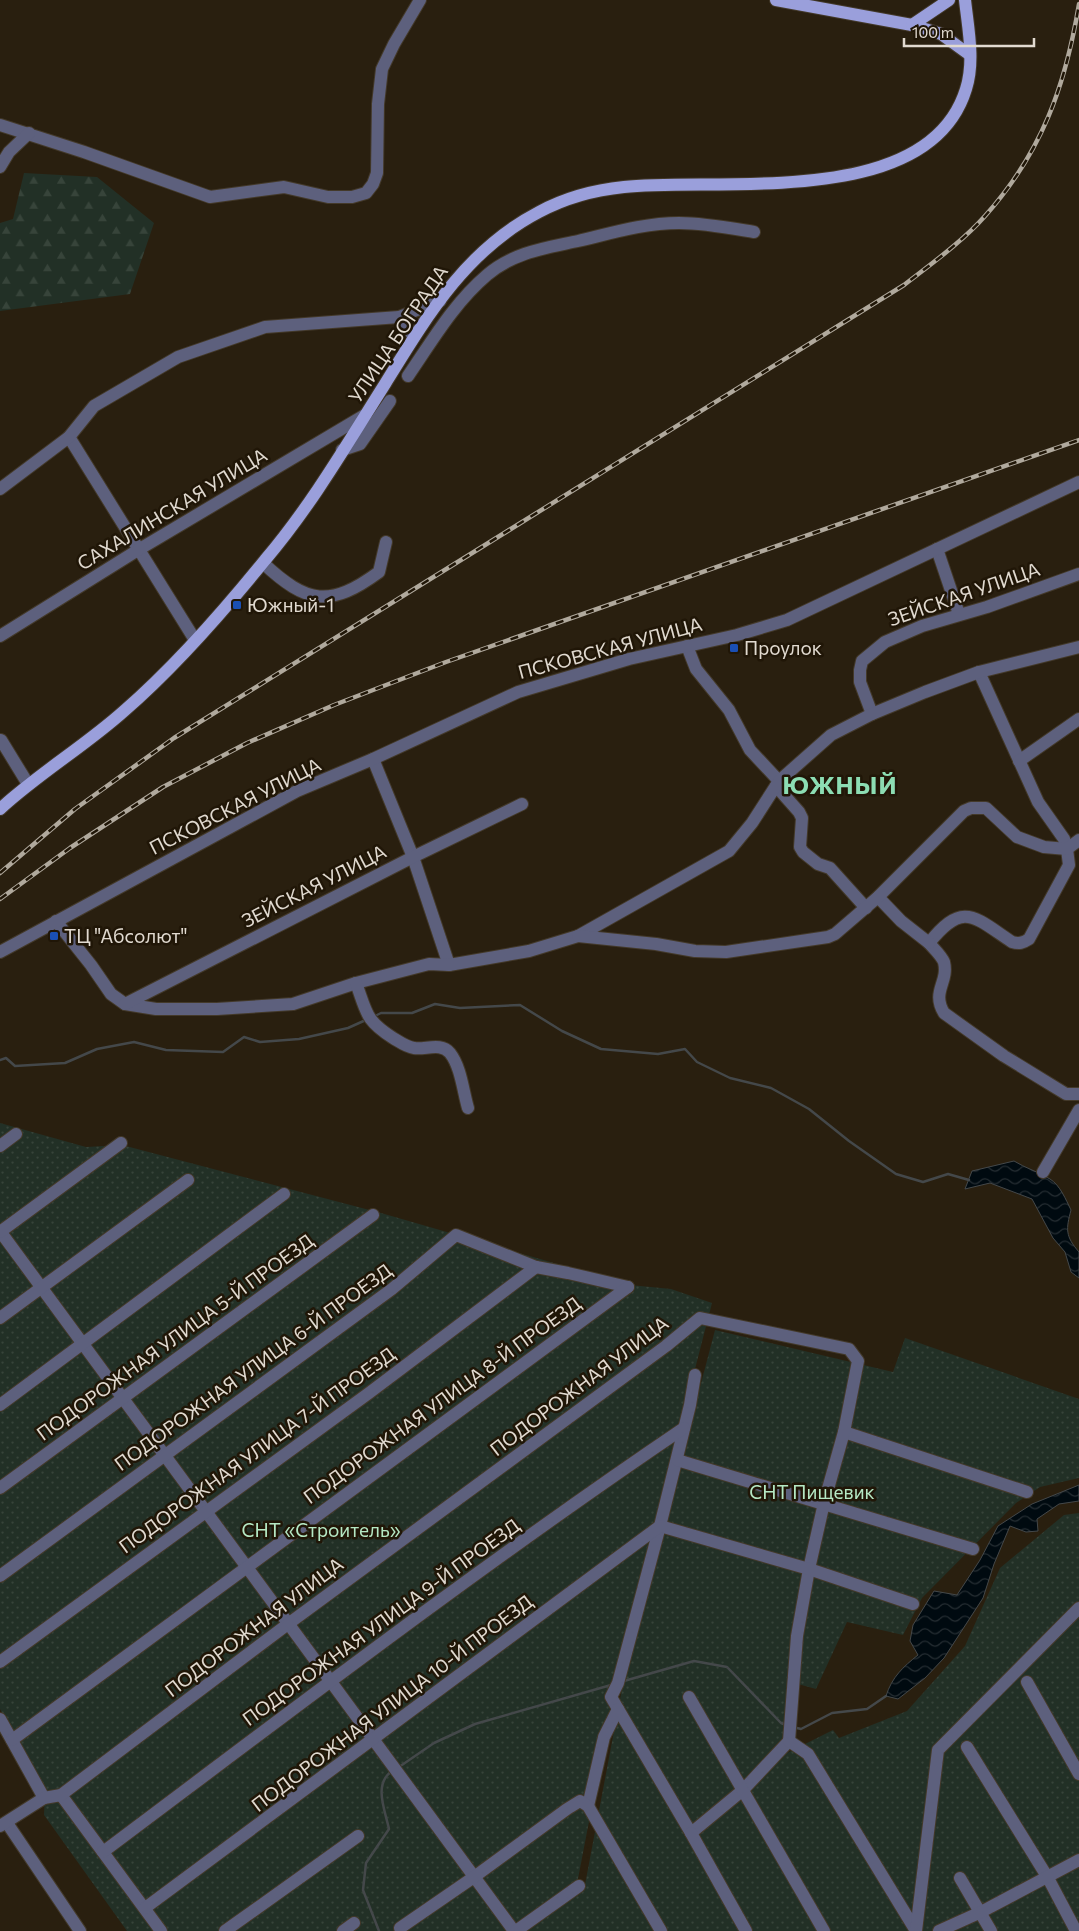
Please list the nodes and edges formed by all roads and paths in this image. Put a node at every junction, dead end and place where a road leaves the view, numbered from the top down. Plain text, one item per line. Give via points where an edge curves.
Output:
1 (420, 0) edge
2 (776, 0) edge
3 (948, 0) edge
4 (965, 0) edge
5 (912, 24) junction
6 (970, 55) junction
7 (0, 125) edge
8 (28, 133) junction
9 (0, 167) edge
10 (754, 232) dead end
11 (474, 259) junction
12 (486, 276) junction
13 (440, 301) junction
14 (399, 316) junction
15 (414, 337) junction
16 (408, 376) dead end
17 (390, 401) dead end
18 (365, 415) junction
19 (69, 437) junction
20 (342, 450) junction
21 (1079, 482) edge
22 (0, 489) edge
23 (386, 542) dead end
24 (937, 549) junction
25 (138, 550) junction
26 (263, 563) junction
27 (1079, 574) edge
28 (959, 614) junction
29 (0, 636) edge
30 (195, 640) junction
31 (687, 646) junction
32 (1079, 647) edge
33 (979, 672) junction
34 (872, 714) junction
35 (1079, 719) edge
36 (0, 740) edge
37 (373, 760) junction
38 (1019, 761) junction
39 (28, 784) junction
40 (778, 784) junction
41 (3, 804) edge
42 (522, 804) dead end
43 (1079, 840) edge
44 (1067, 849) junction
45 (413, 857) junction
46 (878, 897) junction
47 (866, 908) junction
48 (56, 921) junction
49 (578, 936) junction
50 (929, 943) junction
51 (0, 952) edge
52 (449, 966) junction
53 (356, 983) junction
54 (125, 1004) junction
55 (1079, 1094) edge
56 (468, 1108) dead end
57 (1079, 1110) edge
58 (16, 1134) dead end
59 (121, 1144) dead end
60 (0, 1146) edge
61 (1043, 1172) dead end
62 (188, 1180) dead end
63 (284, 1194) dead end
64 (373, 1215) dead end
65 (0, 1231) edge
66 (536, 1267) junction
67 (42, 1288) junction
68 (0, 1318) edge
69 (83, 1343) junction
70 (695, 1375) dead end
71 (123, 1398) junction
72 (0, 1404) edge
73 (684, 1428) junction
74 (844, 1432) junction
75 (163, 1456) junction
76 (676, 1460) junction
77 (0, 1488) edge
78 (1026, 1492) dead end
79 (824, 1503) junction
80 (205, 1512) junction
81 (660, 1526) junction
82 (973, 1549) dead end
83 (247, 1567) junction
84 (809, 1570) junction
85 (0, 1576) edge
86 (912, 1604) dead end
87 (1079, 1608) edge
88 (288, 1624) junction
89 (0, 1662) edge
90 (329, 1682) junction
91 (1027, 1682) dead end
92 (689, 1697) dead end
93 (618, 1710) junction
94 (0, 1719) edge
95 (12, 1740) junction
96 (372, 1741) junction
97 (790, 1741) junction
98 (968, 1746) dead end
99 (1079, 1774) edge
100 (743, 1790) junction
101 (61, 1794) junction
102 (44, 1798) junction
103 (588, 1806) junction
104 (4, 1824) edge
105 (691, 1833) junction
106 (358, 1836) dead end
107 (103, 1852) junction
108 (1079, 1860) edge
109 (474, 1877) junction
110 (960, 1878) dead end
111 (1048, 1878) junction
112 (579, 1886) dead end
113 (145, 1908) junction
114 (981, 1912) junction
115 (354, 1923) dead end
116 (400, 1928) dead end
117 (80, 1931) edge
118 (161, 1931) edge
119 (225, 1931) edge
120 (343, 1931) edge
121 (515, 1931) edge
122 (661, 1931) edge
123 (746, 1931) edge
124 (824, 1931) edge
125 (916, 1931) edge
126 (939, 1931) edge
127 (992, 1931) edge
128 (1076, 1931) edge

1 - 8 street via 382,69 377,173 366,193 352,197 328,197 284,187 210,197
2 - 5 main road
3 - 5 main road
4 - 6 main road, УЛИЦА БОГРАДА
5 - 6 main road via 941,34
6 - 11 main road, УЛИЦА БОГРАДА via 967,87 947,124 928,144 879,168 815,181 628,186 580,195 513,227
7 - 8 street
8 - 9 street via 9,152
10 - 12 street via 703,224 649,224 545,247 521,255
11 - 12 street
11 - 13 main road, УЛИЦА БОГРАДА
12 - 16 street via 460,303
13 - 14 street
13 - 15 main road, УЛИЦА БОГРАДА
14 - 15 street
14 - 19 street via 265,327 178,357 94,406
15 - 18 main road, УЛИЦА БОГРАДА
17 - 20 street via 360,444
18 - 20 main road, УЛИЦА БОГРАДА
18 - 25 street, САХАЛИНСКАЯ УЛИЦА
19 - 22 street
19 - 25 street
20 - 26 main road, УЛИЦА БОГРАДА via 293,526
21 - 24 street, ПСКОВСКАЯ УЛИЦА
23 - 26 street via 380,572 348,592 330,598 302,593
24 - 28 street
24 - 31 street, ПСКОВСКАЯ УЛИЦА via 787,620
25 - 29 street, САХАЛИНСКАЯ УЛИЦА
25 - 30 street
26 - 30 main road, УЛИЦА БОГРАДА
27 - 28 street, ЗЕЙСКАЯ УЛИЦА
28 - 34 street, ЗЕЙСКАЯ УЛИЦА via 885,642 862,661 860,682
30 - 39 main road, УЛИЦА БОГРАДА via 125,711
31 - 37 street, ПСКОВСКАЯ УЛИЦА via 629,659 518,692
31 - 40 street via 696,669 729,710 750,750
32 - 33 street
33 - 34 street
33 - 38 street
34 - 40 street via 831,735
35 - 38 street
36 - 39 street
37 - 45 street
37 - 48 street, ПСКОВСКАЯ УЛИЦА via 289,795
38 - 44 street via 1038,802 1064,839
39 - 41 main road, УЛИЦА БОГРАДА
40 - 47 street via 800,812 800,847 803,852 818,864 830,868
40 - 49 street via 729,851
42 - 45 street, ЗЕЙСКАЯ УЛИЦА
43 - 44 street
44 - 46 street via 1044,847 1017,837 986,808 971,808 964,811
44 - 50 street via 1069,864 1029,939 1017,944 970,917 960,916
45 - 52 street
45 - 54 street, ЗЕЙСКАЯ УЛИЦА
46 - 47 street
46 - 50 street via 901,922
47 - 49 street via 828,937 726,952
48 - 51 street, ПСКОВСКАЯ УЛИЦА
48 - 54 street via 110,994
49 - 52 street via 529,951
50 - 55 street via 944,962 938,997 944,1013 1004,1056 1066,1094
52 - 53 street via 429,964
53 - 54 street via 293,1004 217,1009 156,1009
53 - 56 street via 365,1012 376,1027 406,1046 415,1049 440,1047 449,1052
57 - 61 street
58 - 60 street
59 - 65 street
62 - 67 street
63 - 69 street
64 - 71 street, ПОДОРОЖНАЯ УЛИЦА 5-Й ПРОЕЗД
65 - 67 street
66 - 75 street, ПОДОРОЖНАЯ УЛИЦА 6-Й ПРОЕЗД via 456,1235 392,1289
66 - 80 street, ПОДОРОЖНАЯ УЛИЦА 7-Й ПРОЕЗД
66 - 83 street, ПОДОРОЖНАЯ УЛИЦА 8-Й ПРОЕЗД via 628,1287
67 - 68 street
67 - 69 street
69 - 71 street
69 - 72 street
70 - 73 street
71 - 75 street
71 - 77 street, ПОДОРОЖНАЯ УЛИЦА 5-Й ПРОЕЗД
73 - 76 street
73 - 90 street, ПОДОРОЖНАЯ УЛИЦА 9-Й ПРОЕЗД
74 - 78 street
74 - 79 street
74 - 88 street, ПОДОРОЖНАЯ УЛИЦА via 858,1361 849,1349 700,1318
75 - 80 street
75 - 85 street, ПОДОРОЖНАЯ УЛИЦА 6-Й ПРОЕЗД
76 - 79 street
76 - 81 street
79 - 82 street
79 - 84 street
80 - 83 street
80 - 89 street, ПОДОРОЖНАЯ УЛИЦА 7-Й ПРОЕЗД
81 - 84 street
81 - 93 street via 618,1683 611,1697
81 - 96 street, ПОДОРОЖНАЯ УЛИЦА 10-Й ПРОЕЗД
83 - 88 street
83 - 95 street, ПОДОРОЖНАЯ УЛИЦА 8-Й ПРОЕЗД
84 - 86 street
84 - 97 street via 797,1636
87 - 125 street via 938,1750
88 - 90 street
88 - 101 street, ПОДОРОЖНАЯ УЛИЦА
90 - 96 street
90 - 107 street, ПОДОРОЖНАЯ УЛИЦА 9-Й ПРОЕЗД
91 - 99 street
92 - 100 street
93 - 103 street via 604,1738
93 - 105 street
94 - 95 street
95 - 102 street
96 - 109 street
96 - 113 street, ПОДОРОЖНАЯ УЛИЦА 10-Й ПРОЕЗД
97 - 100 street
97 - 125 street via 808,1754
98 - 111 street
100 - 105 street
100 - 124 street
101 - 102 street, ПОДОРОЖНАЯ УЛИЦА
101 - 107 street
102 - 104 street, ПОДОРОЖНАЯ УЛИЦА
103 - 109 street via 580,1801 567,1809
103 - 122 street
104 - 117 street
105 - 123 street
106 - 119 street
107 - 113 street
108 - 111 street
109 - 116 street
109 - 121 street
110 - 114 street
111 - 114 street
111 - 128 street
112 - 121 street
113 - 118 street
114 - 126 street
114 - 127 street
115 - 120 street

